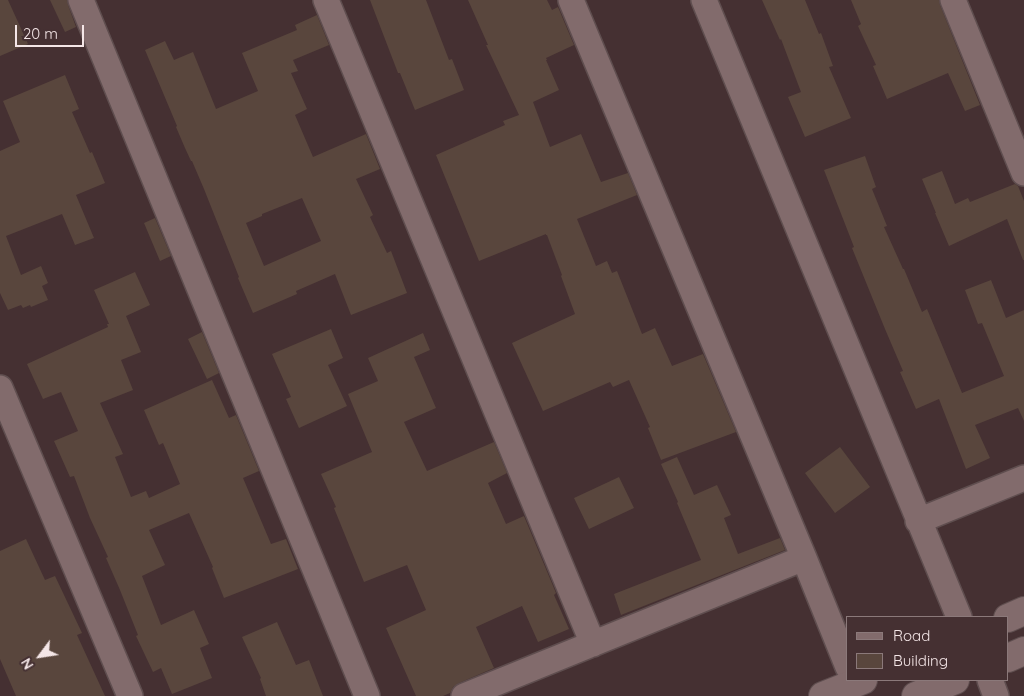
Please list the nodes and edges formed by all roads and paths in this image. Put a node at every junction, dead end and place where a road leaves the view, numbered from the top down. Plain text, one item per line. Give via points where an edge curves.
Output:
1 (81, 0) edge
2 (326, 0) edge
3 (571, 0) edge
4 (704, 0) edge
5 (953, 0) edge
6 (1024, 173) edge
7 (0, 388) edge
8 (1024, 478) edge
9 (918, 520) junction
10 (804, 558) junction
11 (1024, 612) edge
12 (959, 616) edge
13 (1009, 618) edge
14 (593, 644) junction
15 (1024, 651) edge
16 (1009, 658) edge
17 (846, 659) edge
18 (849, 681) edge
19 (953, 681) edge
20 (990, 681) edge
21 (130, 696) edge
22 (367, 696) edge
23 (464, 696) edge
24 (823, 696) edge
25 (916, 696) edge
26 (996, 696) edge

1 - 22 street
2 - 14 street
3 - 10 street
4 - 9 street
5 - 6 street
7 - 21 street
8 - 9 street
9 - 12 street
10 - 14 street
10 - 17 street
11 - 13 street
14 - 23 street
15 - 16 street
18 - 24 street
19 - 25 street
20 - 26 street

